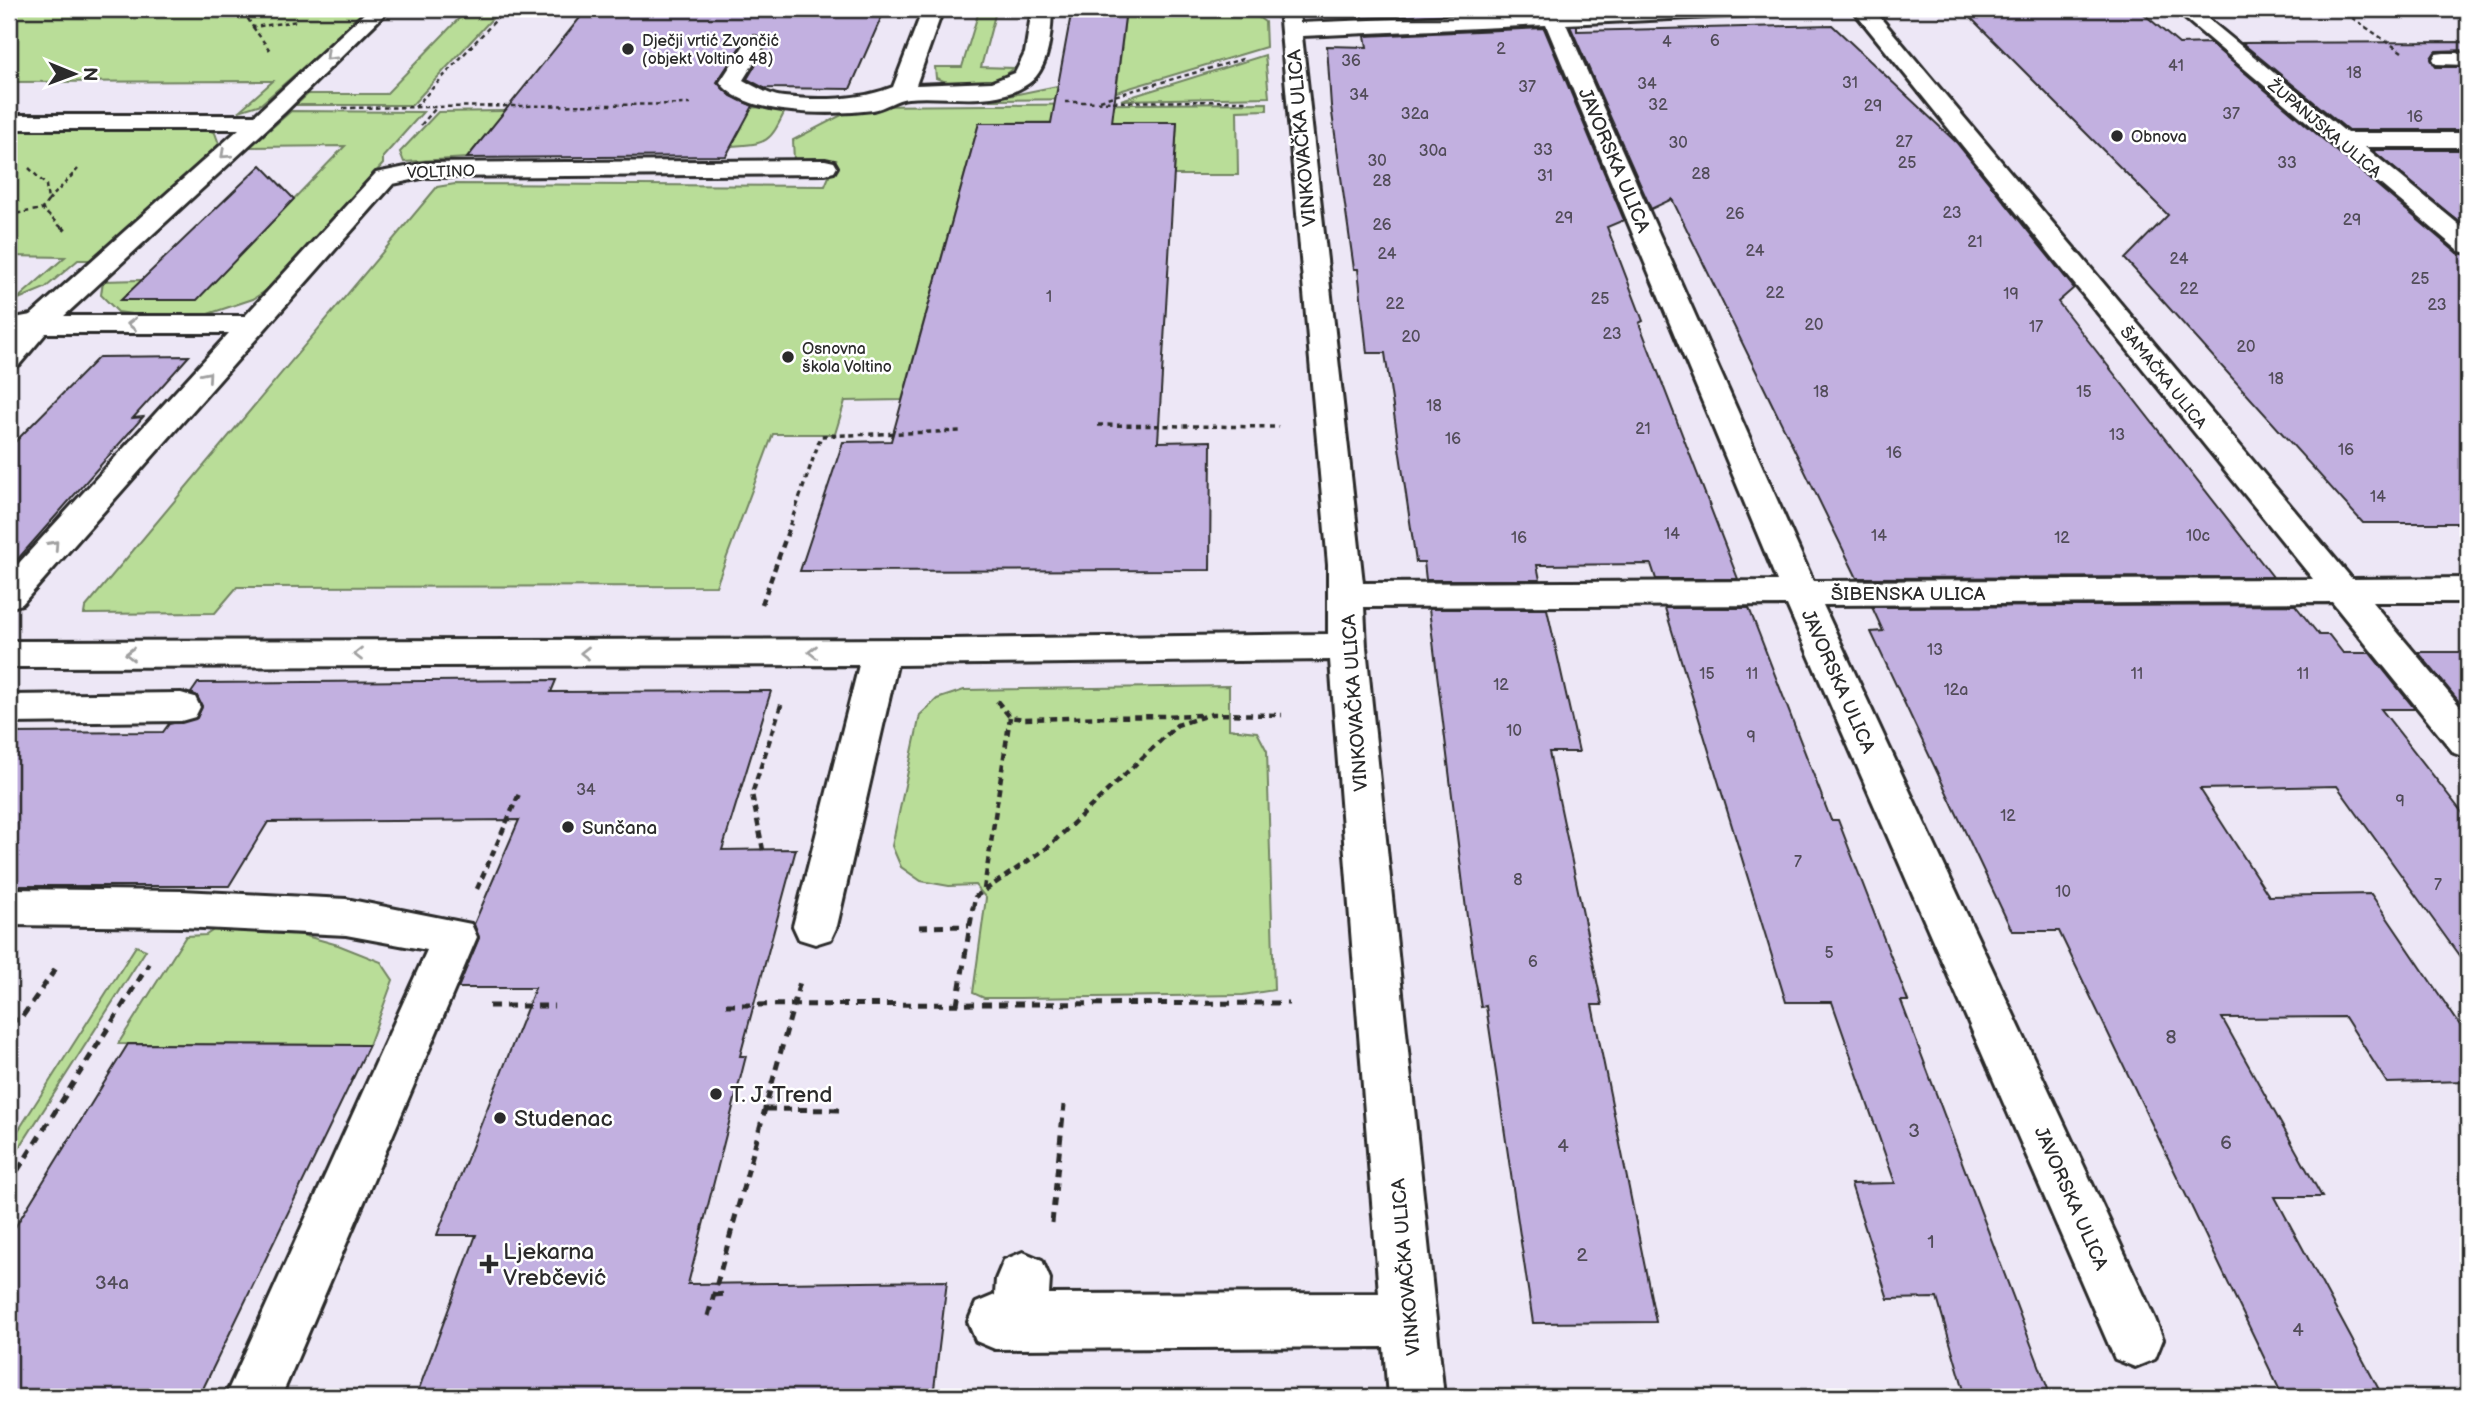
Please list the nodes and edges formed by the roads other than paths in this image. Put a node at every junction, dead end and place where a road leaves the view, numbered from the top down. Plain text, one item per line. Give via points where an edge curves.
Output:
1 (380, 9) edge
2 (933, 9) edge
3 (1042, 9) edge
4 (1754, 9) edge
5 (1862, 9) edge
6 (2184, 9) edge
7 (1554, 19) junction
8 (1290, 20) edge
9 (755, 44) dead end
10 (2444, 59) dead end
11 (2468, 59) edge
12 (903, 90) junction
13 (268, 115) junction
14 (9, 122) edge
15 (2339, 140) junction
16 (2468, 140) edge
17 (775, 141) dead end
18 (825, 167) dead end
19 (757, 168) junction
20 (2468, 245) edge
21 (9, 324) edge
22 (38, 324) junction
23 (250, 325) junction
24 (9, 359) edge
25 (2340, 590) junction
26 (2468, 590) edge
27 (1800, 593) junction
28 (1348, 595) junction
29 (9, 596) edge
30 (1347, 648) junction
31 (881, 652) junction
32 (9, 654) edge
33 (181, 707) dead end
34 (9, 709) edge
35 (2468, 743) edge
36 (9, 907) edge
37 (815, 926) road end
38 (1012, 1307) dead end
39 (1410, 1320) junction
40 (2135, 1339) dead end
41 (253, 1397) edge
42 (1416, 1397) edge

1 -> 13 street
2 - 12 street
3 - 12 street via 1030,69 1019,81 977,91
4 - 7 street
5 - 25 street, ŠAMAČKA ULICA
6 - 15 street, ŽUPANJSKA ULICA
7 - 8 street
7 - 27 street, JAVORSKA ULICA
8 - 28 street, VINKOVAČKA ULICA
9 - 12 street via 731,82 780,104 873,103
10 - 11 street
13 - 14 street
13 -> 22 street
15 - 16 street
15 - 20 street, ŽUPANJSKA ULICA
17 - 19 street
18 - 19 street, VOLTINO
19 - 23 street, VOLTINO via 395,174 385,178
21 - 22 street
23 -> 22 street
22 - 24 street
29 -> 23 street, VOLTINO
25 - 26 street, ŠIBENSKA ULICA
25 - 27 street, ŠIBENSKA ULICA
25 - 35 street, ŠAMAČKA ULICA
27 - 28 street, ŠIBENSKA ULICA
27 - 40 street, JAVORSKA ULICA
28 - 30 street, VINKOVAČKA ULICA
30 - 31 street
30 - 39 street, VINKOVAČKA ULICA
31 -> 32 street
31 - 37 street
33 - 34 street
36 - 41 street via 346,916 456,937
38 - 39 street
39 - 42 street, VINKOVAČKA ULICA

